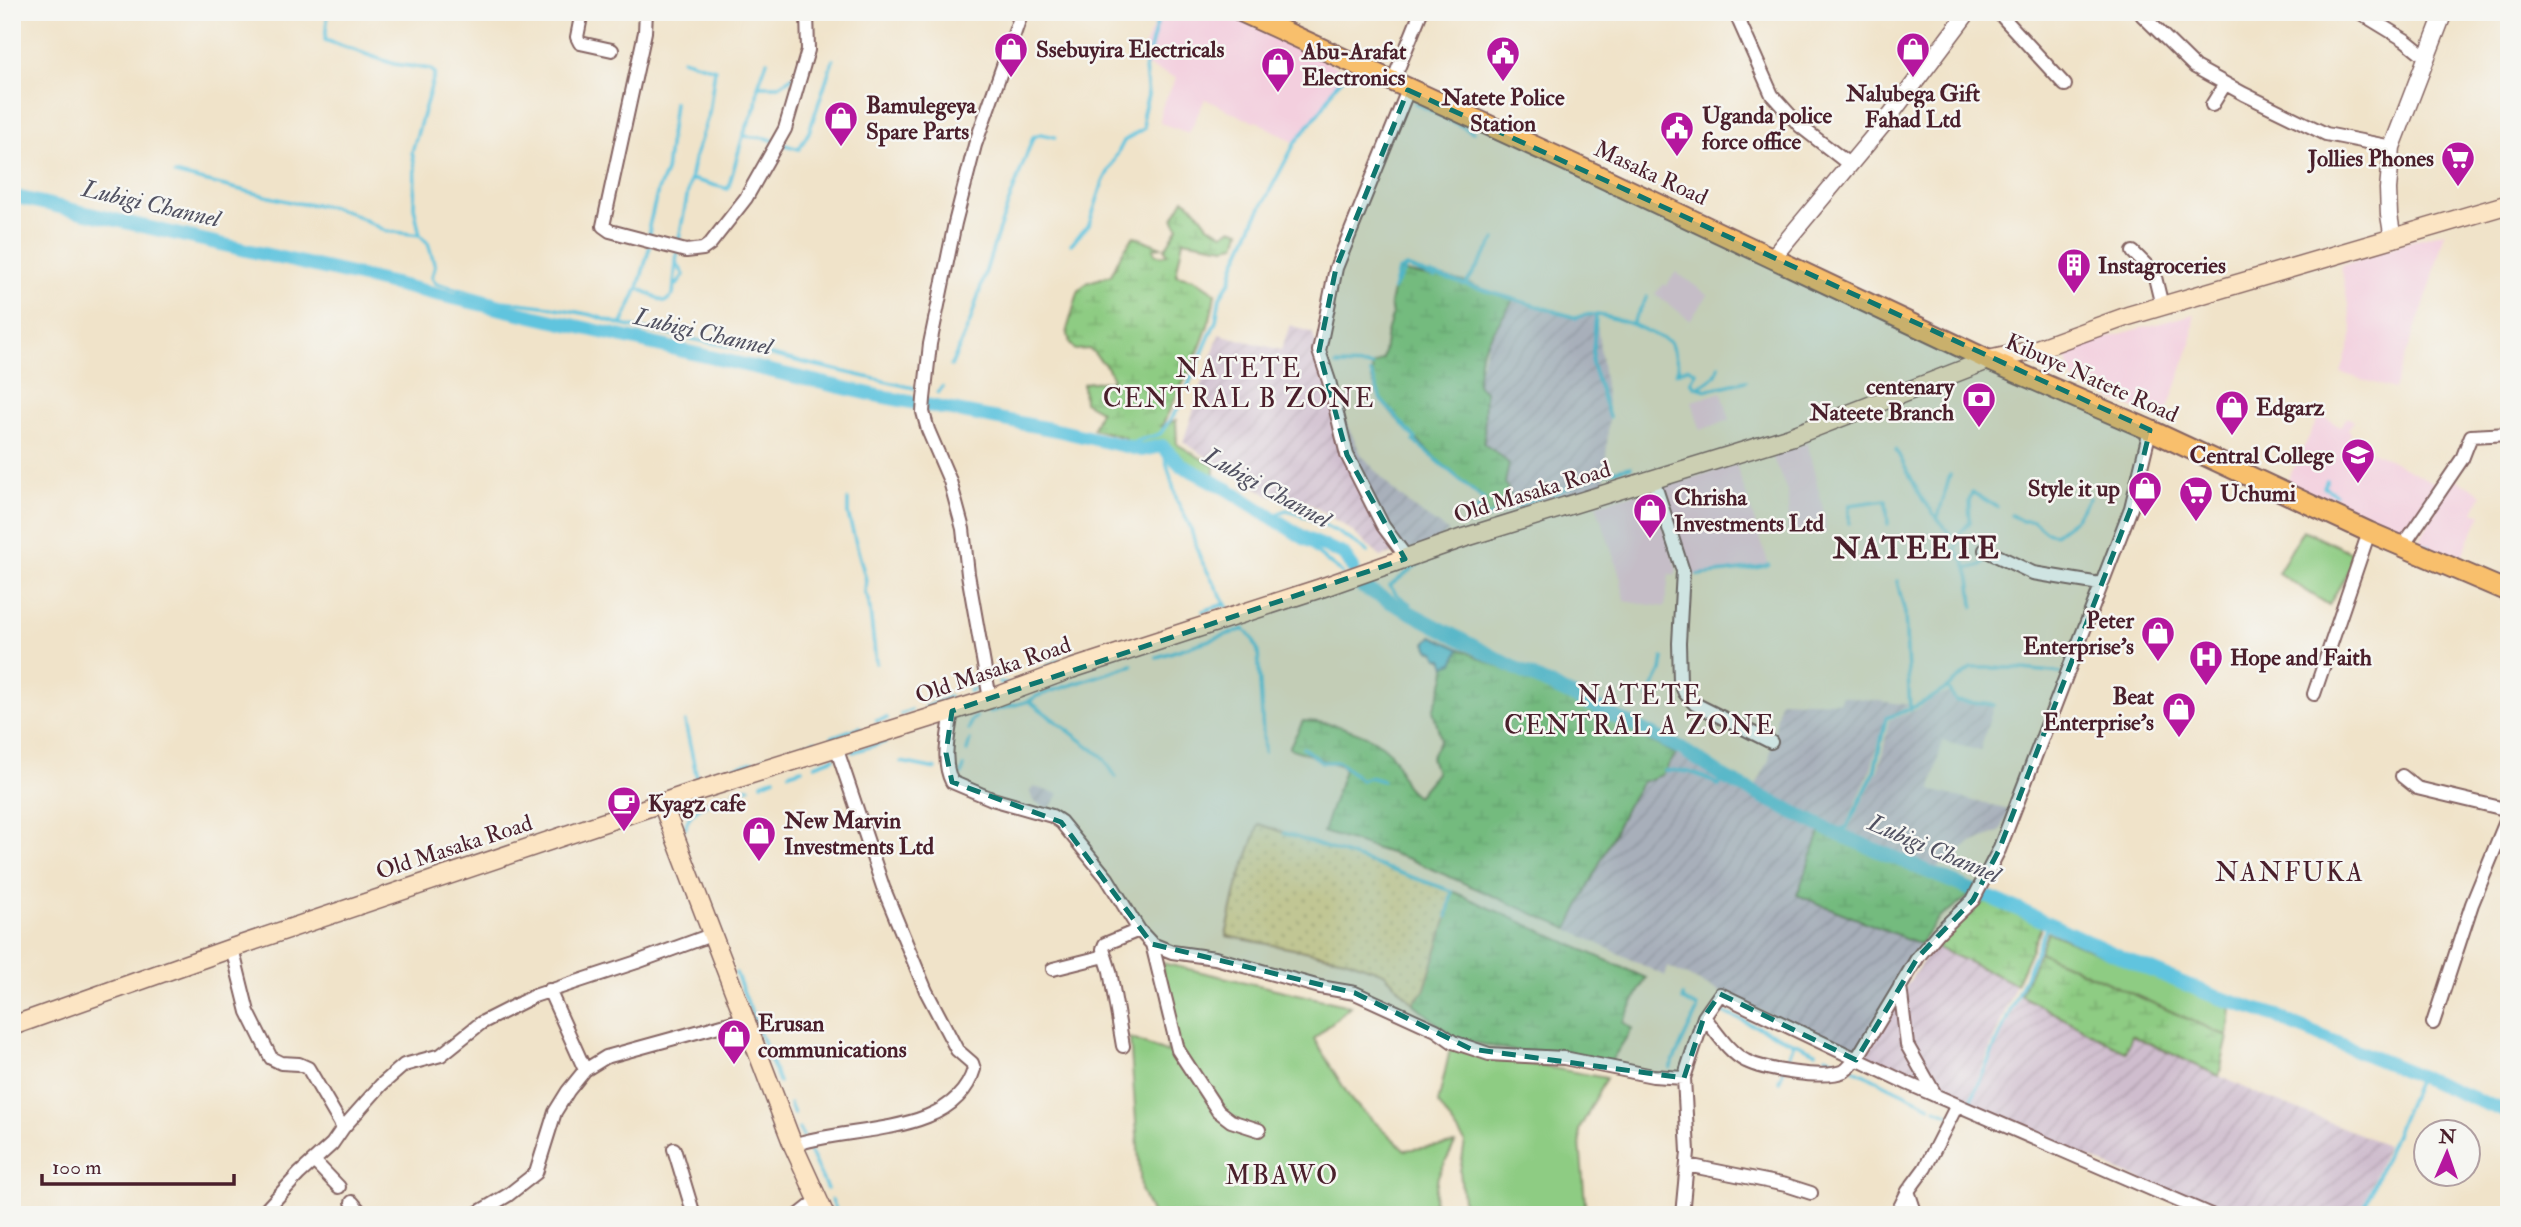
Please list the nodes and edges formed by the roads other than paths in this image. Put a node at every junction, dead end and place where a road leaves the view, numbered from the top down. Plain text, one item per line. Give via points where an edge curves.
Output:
1 (582, 12) edge
2 (646, 12) edge
3 (807, 12) edge
4 (1022, 12) edge
5 (1242, 12) edge
6 (1421, 12) edge
7 (1735, 12) edge
8 (1968, 12) edge
9 (1998, 12) edge
10 (2359, 12) edge
11 (2444, 12) edge
12 (2142, 15) dead end
13 (612, 50) dead end
14 (2426, 57) junction
15 (2225, 84) junction
16 (1400, 85) junction
17 (2066, 85) dead end
18 (2212, 105) dead end
19 (2392, 147) junction
20 (1850, 165) junction
21 (2509, 204) edge
22 (2393, 239) junction
23 (2133, 252) dead end
24 (1773, 257) junction
25 (2162, 306) junction
26 (1988, 360) junction
27 (2150, 430) junction
28 (2509, 434) edge
29 (1653, 479) junction
30 (2369, 532) junction
31 (2403, 546) junction
32 (1985, 550) dead end
33 (1407, 558) junction
34 (2100, 584) junction
35 (2509, 592) edge
36 (2314, 694) dead end
37 (990, 699) junction
38 (951, 711) junction
39 (1771, 742) dead end
40 (836, 747) junction
41 (2402, 776) dead end
42 (663, 803) junction
43 (2509, 812) edge
44 (1139, 930) junction
45 (712, 934) junction
46 (1152, 944) junction
47 (232, 948) junction
48 (1105, 956) junction
49 (1053, 969) dead end
50 (1900, 986) junction
51 (549, 990) junction
52 (1704, 1017) junction
53 (744, 1019) junction
54 (2432, 1023) dead end
55 (12, 1026) edge
56 (1122, 1046) dead end
57 (1856, 1059) junction
58 (585, 1070) junction
59 (1684, 1078) junction
60 (1936, 1096) junction
61 (1957, 1105) junction
62 (343, 1128) junction
63 (1259, 1130) dead end
64 (793, 1145) junction
65 (674, 1149) dead end
66 (314, 1161) junction
67 (1687, 1165) junction
68 (339, 1187) dead end
69 (1908, 1191) junction
70 (1811, 1193) dead end
71 (352, 1202) dead end
72 (821, 1207) edge
73 (261, 1215) edge
74 (363, 1215) edge
75 (474, 1215) edge
76 (694, 1215) edge
77 (799, 1215) edge
78 (1682, 1215) edge
79 (1896, 1215) edge
80 (1916, 1215) edge
81 (2211, 1215) edge

1 - 13 street via 580,43
2 - 3 street via 603,226 686,251 703,249 722,231 785,129 808,50
4 - 37 street via 978,134 955,223 930,344 923,405 963,528
5 - 16 main road, Masaka Road
6 - 16 street
7 - 20 street via 1772,95 1800,126
8 - 20 street
9 - 17 street
10 - 14 street
11 - 14 street
12 - 15 street via 2186,59
14 - 19 street
15 - 18 street
15 - 19 street via 2326,134
16 - 24 main road, Masaka Road
16 - 33 street via 1336,268 1319,351 1347,455 1382,526
19 - 22 street via 2388,189
20 - 24 street
21 - 22 main road, Old Masaka Road
22 - 25 main road, Old Masaka Road
23 - 25 street via 2154,273
24 - 26 main road, Kibuye Natete Road
25 - 26 main road, Old Masaka Road via 2034,350
26 - 27 main road, Kibuye Natete Road
26 - 29 main road, Old Masaka Road via 1790,437
27 - 30 main road, Kibuye Natete Road
27 - 34 street via 2131,508
28 - 31 street via 2470,436 2462,458
29 - 33 main road, Old Masaka Road
29 - 39 street via 1683,571 1680,682 1695,704
30 - 31 main road, Kibuye Natete Road
30 - 36 street
31 - 35 main road, Kibuye Natete Road
32 - 34 street via 2033,573
33 - 37 main road, Old Masaka Road
34 - 50 street via 1999,850 1973,900 1938,933
37 - 38 main road, Old Masaka Road
38 - 40 main road, Old Masaka Road
38 - 44 street via 946,753 952,782 1061,822 1107,878
40 - 42 main road, Old Masaka Road
40 - 64 street via 883,887 926,990 957,1049 974,1069 953,1102 927,1118
41 - 43 street via 2417,788
42 - 45 main road
42 - 47 main road, Old Masaka Road
43 - 54 street
44 - 46 street
44 - 48 street via 1105,944
45 - 51 street
45 - 53 main road
46 - 59 street via 1354,993 1453,1042 1489,1054 1564,1058
46 - 63 street via 1178,1051 1218,1111 1231,1121
47 - 55 main road, Old Masaka Road
47 - 62 street via 248,1012 271,1058 308,1068
48 - 49 street
48 - 56 street
50 - 57 street
50 - 60 street via 1907,1045
51 - 58 street
51 - 62 street via 481,1023 441,1055 399,1068
52 - 57 street via 1745,1061 1786,1073 1835,1073 1845,1071
52 - 57 street via 1720,994
52 - 59 street
53 - 58 street via 606,1057
53 - 64 main road
57 - 60 street
58 - 75 street via 555,1112 536,1173
59 - 67 street
60 - 61 street
61 - 69 street
61 - 81 street
62 - 66 street
64 - 72 main road
65 - 76 street
66 - 68 street
66 - 73 street
67 - 70 street
67 - 78 street
69 - 79 street
69 - 80 street
71 - 74 street
72 - 77 street

